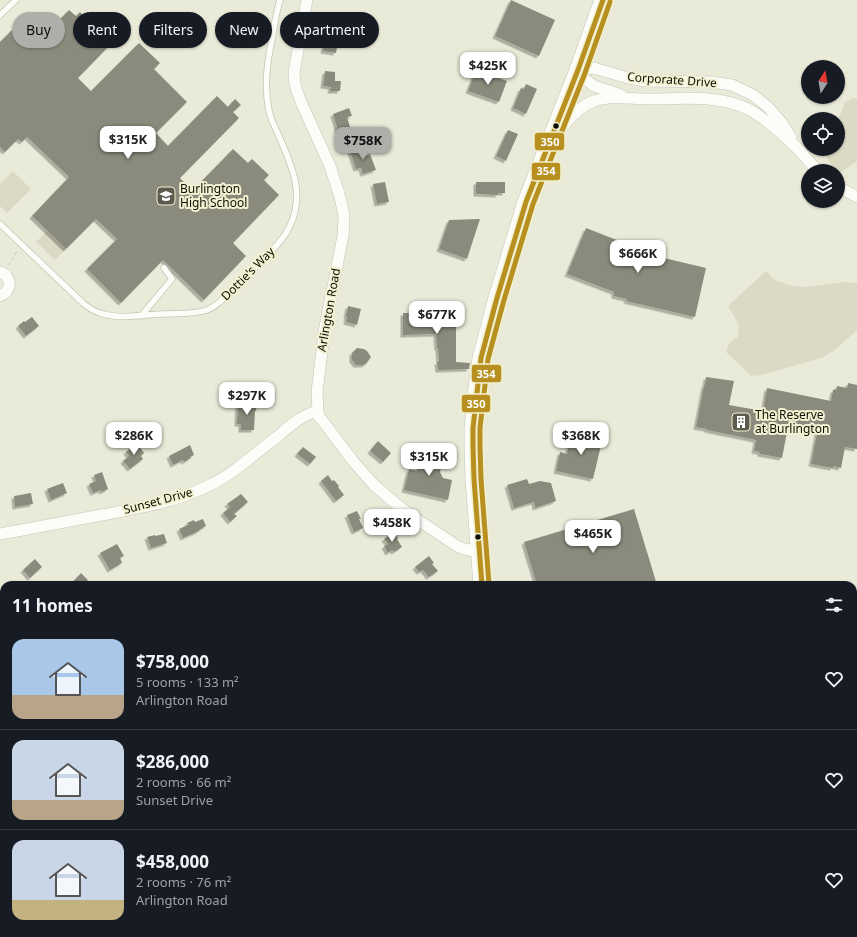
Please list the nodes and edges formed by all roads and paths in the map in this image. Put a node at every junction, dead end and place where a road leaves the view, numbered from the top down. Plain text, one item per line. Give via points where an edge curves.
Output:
1 (16, 0) edge
2 (280, 0) edge
3 (307, 0) edge
4 (604, 0) edge
5 (0, 14) edge
6 (578, 70) junction
7 (648, 99) junction
8 (550, 140) junction
9 (795, 146) junction
10 (812, 164) edge
11 (845, 191) edge
12 (857, 197) edge
13 (0, 224) edge
14 (22, 244) junction
15 (164, 268) dead end
16 (2, 272) edge
17 (0, 296) edge
18 (141, 316) junction
19 (318, 411) junction
20 (0, 534) edge
21 (480, 552) junction
22 (482, 581) edge

1 - 5 lane
2 - 18 lane, Dottie's Way via 268,53 266,76 271,119 292,169 296,186 297,200 287,231 269,253 212,308 200,312
3 - 19 street, Arlington Road via 294,72 295,85 330,166 344,218 343,236 325,326 317,392
4 - 6 main road
6 - 7 street, Corporate Drive via 594,86 626,96
6 - 8 main road
6 - 9 street, Corporate Drive via 594,68 645,81 711,82 732,85 753,95 772,110
7 - 8 street, Corporate Drive via 609,98 594,101 578,111
7 - 9 street, Corporate Drive via 701,99 732,103 758,115
8 - 21 main road via 516,232 488,328 480,367 474,411 473,452
9 - 10 street, Corporate Drive
11 - 12 street
13 - 14 lane, Dottie's Way
14 - 16 path
14 - 18 lane, Dottie's Way via 91,310 111,316
15 - 18 lane via 172,280
16 - 17 street via 9,284 6,292
19 - 20 street, Sunset Drive via 297,421 225,477 195,492 142,508
19 - 21 street, Arlington Road via 319,417 353,461 384,494 458,547
21 - 22 main road

